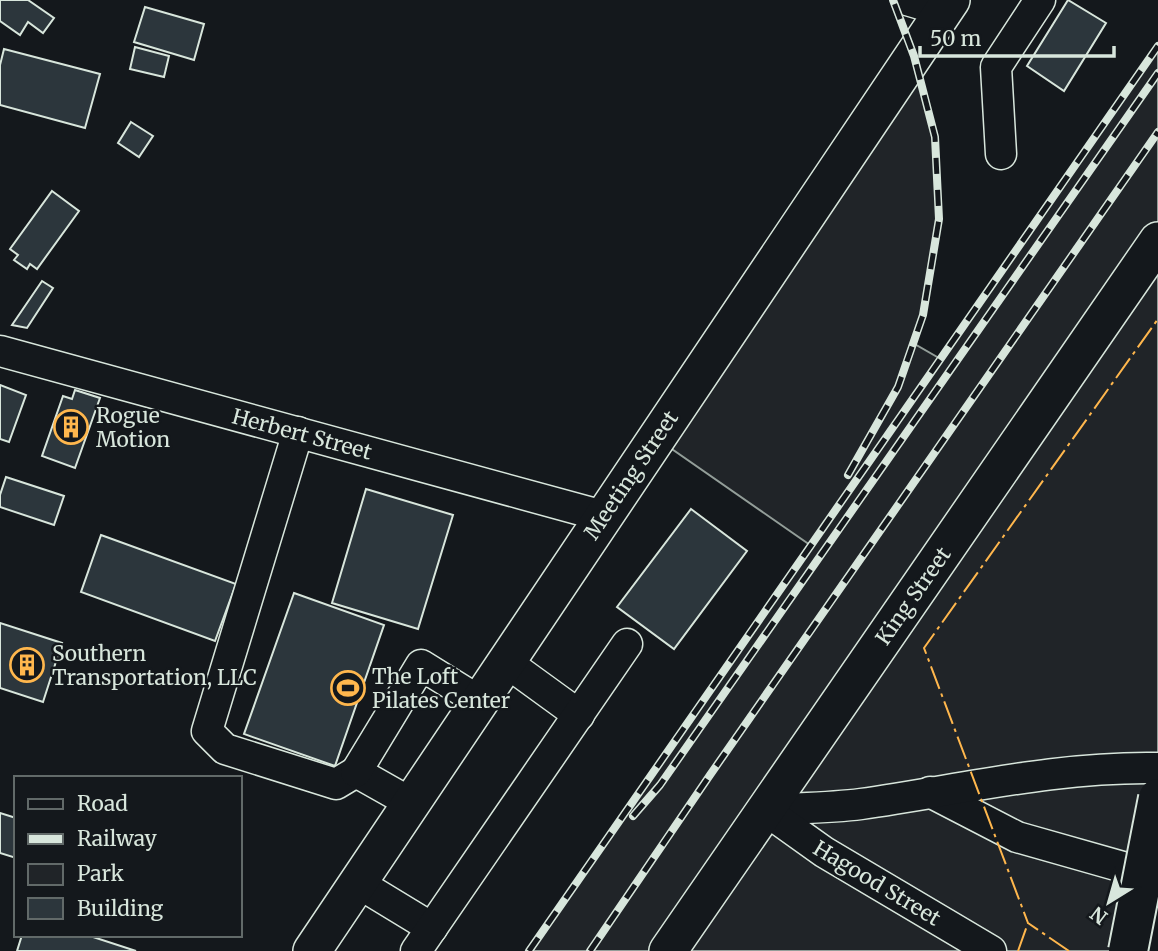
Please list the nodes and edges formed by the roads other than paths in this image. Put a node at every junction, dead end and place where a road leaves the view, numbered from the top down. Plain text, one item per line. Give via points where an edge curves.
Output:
1 (907, 0) edge
2 (1040, 0) edge
3 (948, 6) edge
4 (1001, 154) dead end
5 (1158, 241) edge
6 (0, 351) edge
7 (298, 432) junction
8 (603, 516) junction
9 (627, 644) dead end
10 (506, 662) junction
11 (479, 701) junction
12 (579, 715) junction
13 (1158, 768) edge
14 (356, 772) junction
15 (930, 792) junction
16 (1158, 798) edge
17 (411, 803) junction
18 (765, 810) junction
19 (1158, 877) edge
20 (358, 883) junction
21 (424, 939) edge
22 (313, 951) edge
23 (668, 951) edge
24 (991, 951) edge
25 (1128, 951) edge

1 - 3 street
2 - 4 street via 996,67
3 - 8 main road, Meeting Street
5 - 18 main road, King Street
6 - 7 street, Herbert Street
7 - 8 street, Herbert Street
7 - 14 street via 207,731 225,749 336,784
8 - 10 main road, Meeting Street
9 - 12 street
10 - 11 main road, Meeting Street
10 - 12 street
11 - 14 street via 421,665
11 - 17 main road, Meeting Street
12 - 21 street
13 - 15 street via 1111,767
14 - 17 street
15 - 18 street via 858,804
15 - 19 street via 1017,838
16 - 25 highway, bridge
17 - 20 main road, Meeting Street
18 - 23 main road, King Street
18 - 24 street, Hagood Street via 824,852
20 - 21 street
20 - 22 main road, Meeting Street

